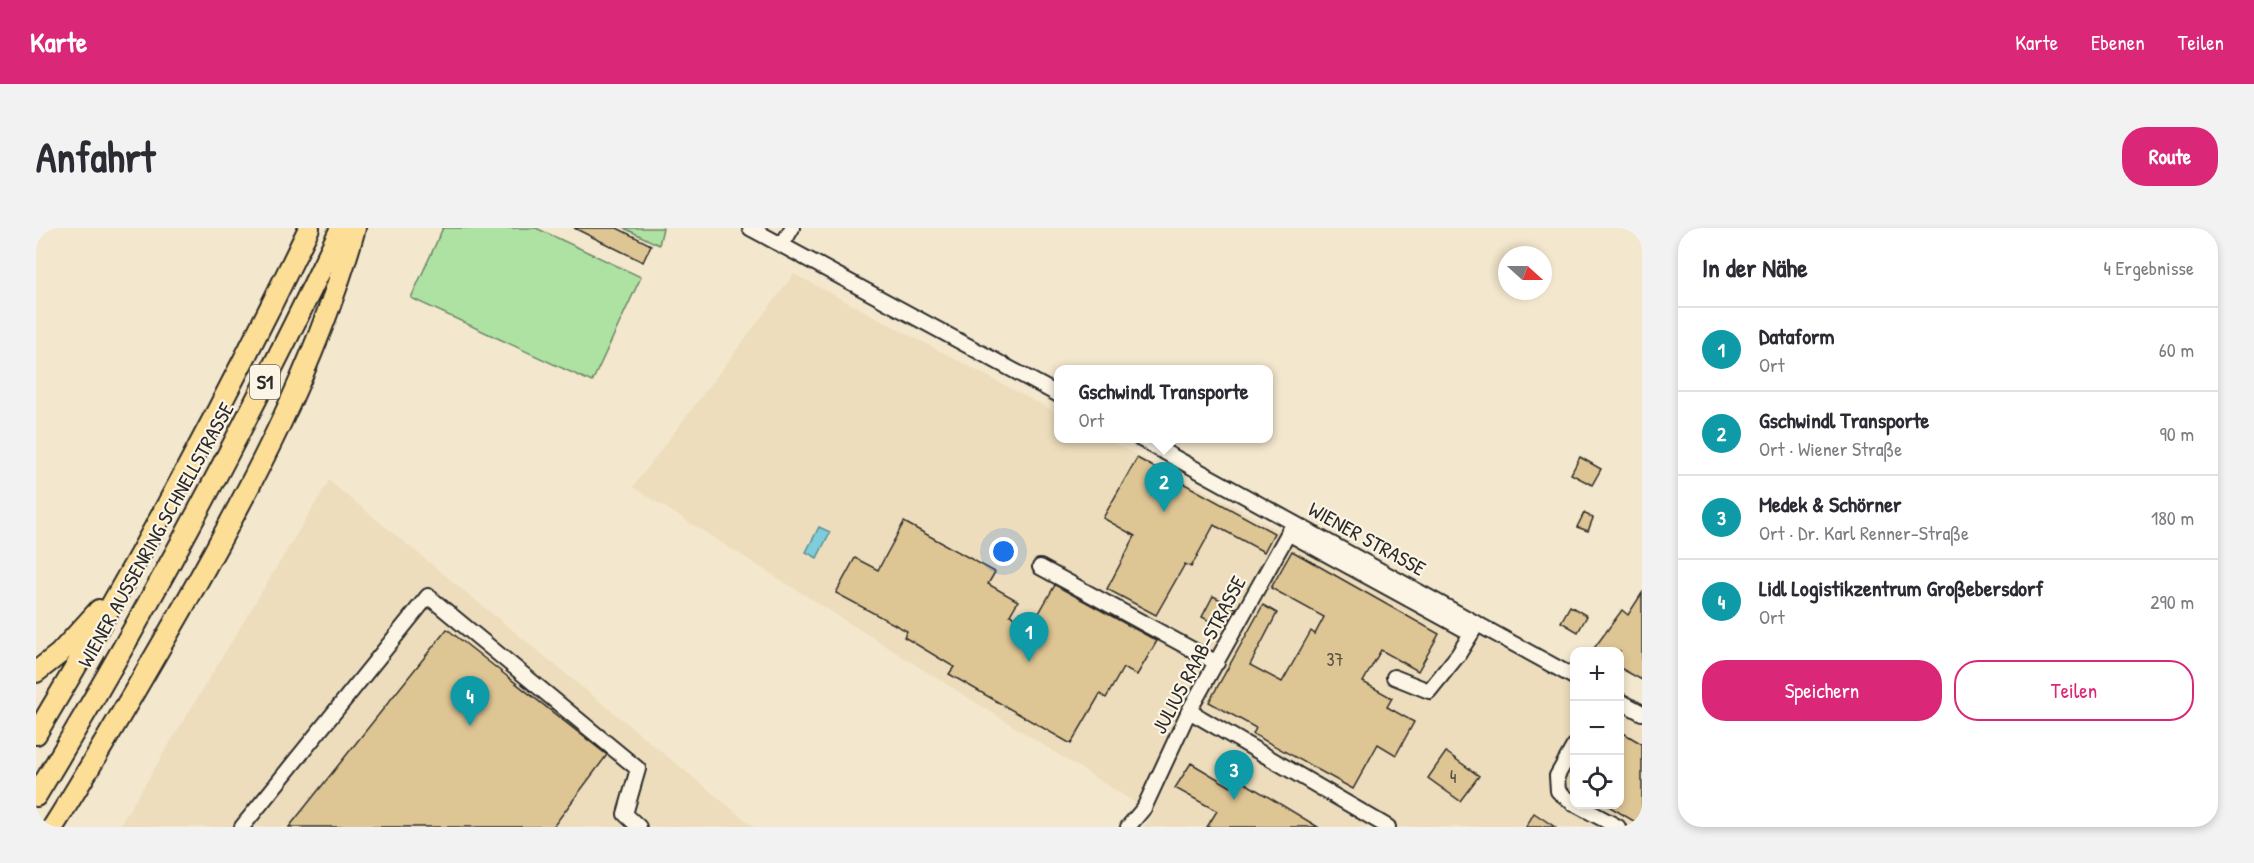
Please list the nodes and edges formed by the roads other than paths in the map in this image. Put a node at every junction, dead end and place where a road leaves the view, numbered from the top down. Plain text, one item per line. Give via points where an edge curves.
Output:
1 (309, 228) edge
2 (341, 228) edge
3 (356, 228) edge
4 (750, 228) edge
5 (792, 228) edge
6 (782, 245) junction
7 (1054, 392) edge
8 (1147, 443) edge
9 (1291, 528) junction
10 (1040, 567) dead end
11 (125, 582) junction
12 (1474, 628) junction
13 (1217, 663) junction
14 (36, 672) edge
15 (1570, 675) edge
16 (1394, 677) dead end
17 (1624, 703) edge
18 (1189, 711) junction
19 (1642, 713) edge
20 (36, 734) edge
21 (1570, 754) edge
22 (36, 796) edge
23 (1570, 802) edge
24 (1584, 809) edge
25 (53, 827) edge
26 (242, 827) edge
27 (639, 827) edge
28 (1128, 827) edge
29 (1388, 827) edge
30 (1618, 827) edge

1 - 11 highway, WIENER AUSSENRING SCHNELLSTRASSE / S1
2 - 22 highway, WIENER AUSSENRING SCHNELLSTRASSE / S1 via 186,534
3 - 25 highway via 322,325 248,489 153,660
4 - 6 street
5 - 6 street
6 - 7 street
8 - 9 street, WIENER STRASSE
9 - 12 street, WIENER STRASSE
9 - 13 street, JULIUS RAAB-STRASSE
10 - 13 street
11 - 14 highway via 70,642
11 - 20 highway, WIENER AUSSENRING SCHNELLSTRASSE / S1
12 - 15 street, WIENER STRASSE
12 - 16 street via 1429,691
13 - 18 street, JULIUS RAAB-STRASSE
17 - 19 street
18 - 28 street, JULIUS RAAB-STRASSE via 1144,808
18 - 29 street
21 - 23 street via 1557,776 1558,791
24 - 30 street
26 - 27 street via 428,596 638,768 625,814

